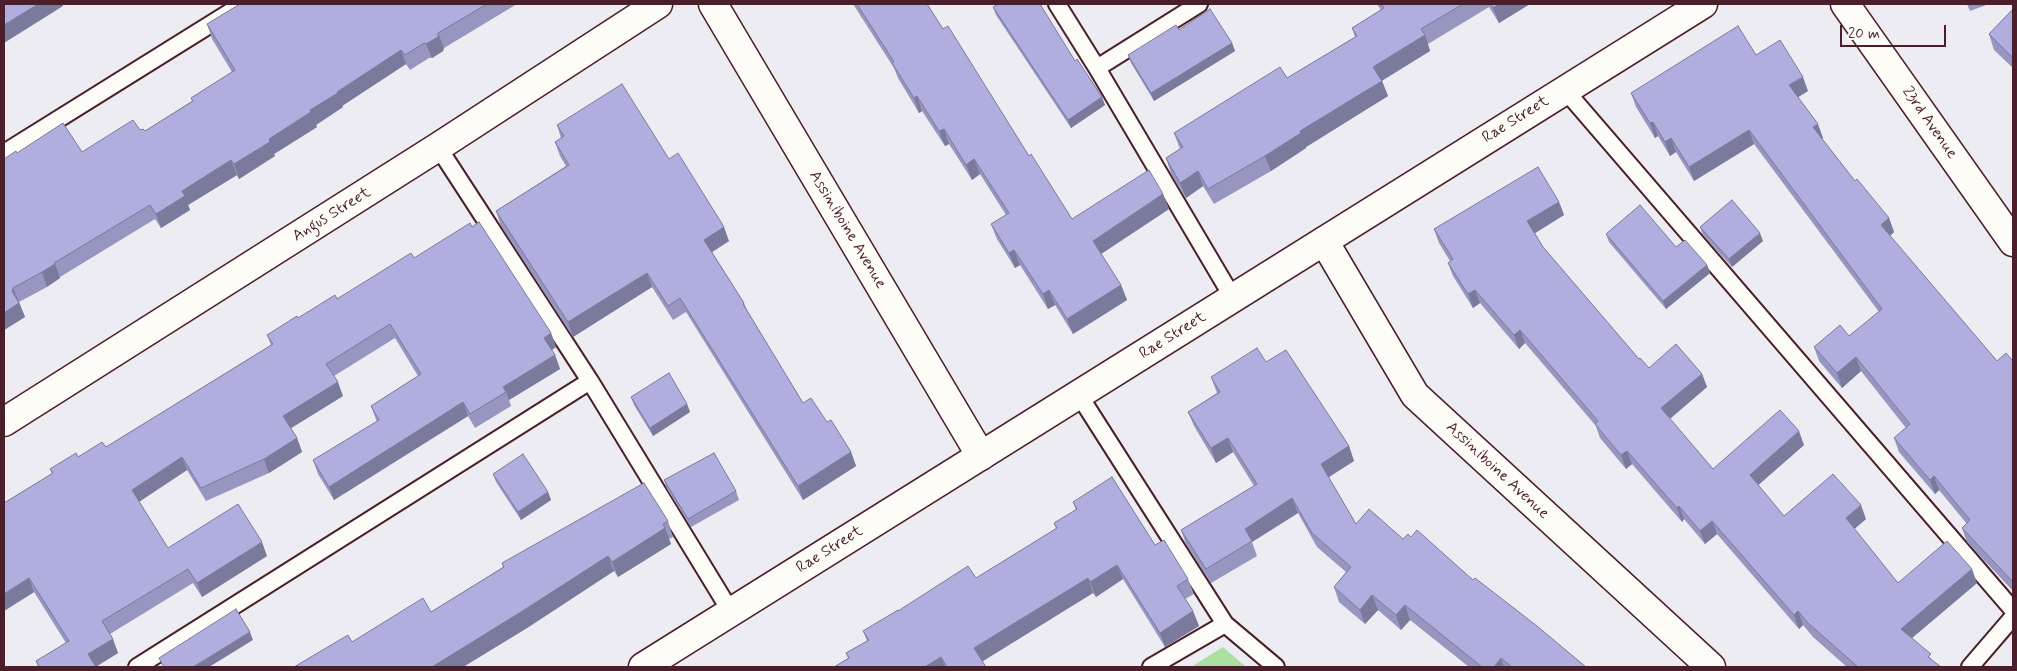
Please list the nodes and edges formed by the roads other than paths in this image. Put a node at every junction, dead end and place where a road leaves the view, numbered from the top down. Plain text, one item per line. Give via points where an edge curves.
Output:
1 (243, 4) edge
2 (658, 4) edge
3 (713, 4) edge
4 (1057, 4) edge
5 (1199, 4) edge
6 (1703, 4) edge
7 (1845, 4) edge
8 (1097, 68) junction
9 (1565, 90) junction
10 (438, 148) junction
11 (4, 153) edge
12 (1324, 241) junction
13 (2013, 242) edge
14 (1233, 298) junction
15 (590, 381) junction
16 (1079, 395) junction
17 (4, 422) edge
18 (981, 456) junction
19 (2013, 610) edge
20 (731, 612) junction
21 (2013, 617) edge
22 (1225, 624) junction
23 (137, 667) edge
24 (643, 667) edge
25 (1151, 667) edge
26 (1276, 667) edge
27 (1711, 667) edge
28 (1970, 667) edge

1 - 11 lane
2 - 10 street, Angus Street
3 - 18 street, Assiniboine Avenue
4 - 8 lane
5 - 8 lane
6 - 9 street, Rae Street
7 - 13 street, 23rd Avenue
8 - 14 lane
9 - 12 street, Rae Street
9 - 19 lane
10 - 15 lane
10 - 17 street, Angus Street
12 - 14 street, Rae Street
12 - 27 street, Assiniboine Avenue via 1415,396
14 - 16 street, Rae Street
15 - 20 lane
15 - 23 lane
16 - 18 street, Rae Street
16 - 22 lane
18 - 20 street, Rae Street
20 - 24 street, Rae Street
21 - 28 lane
22 - 25 lane
22 - 26 lane

